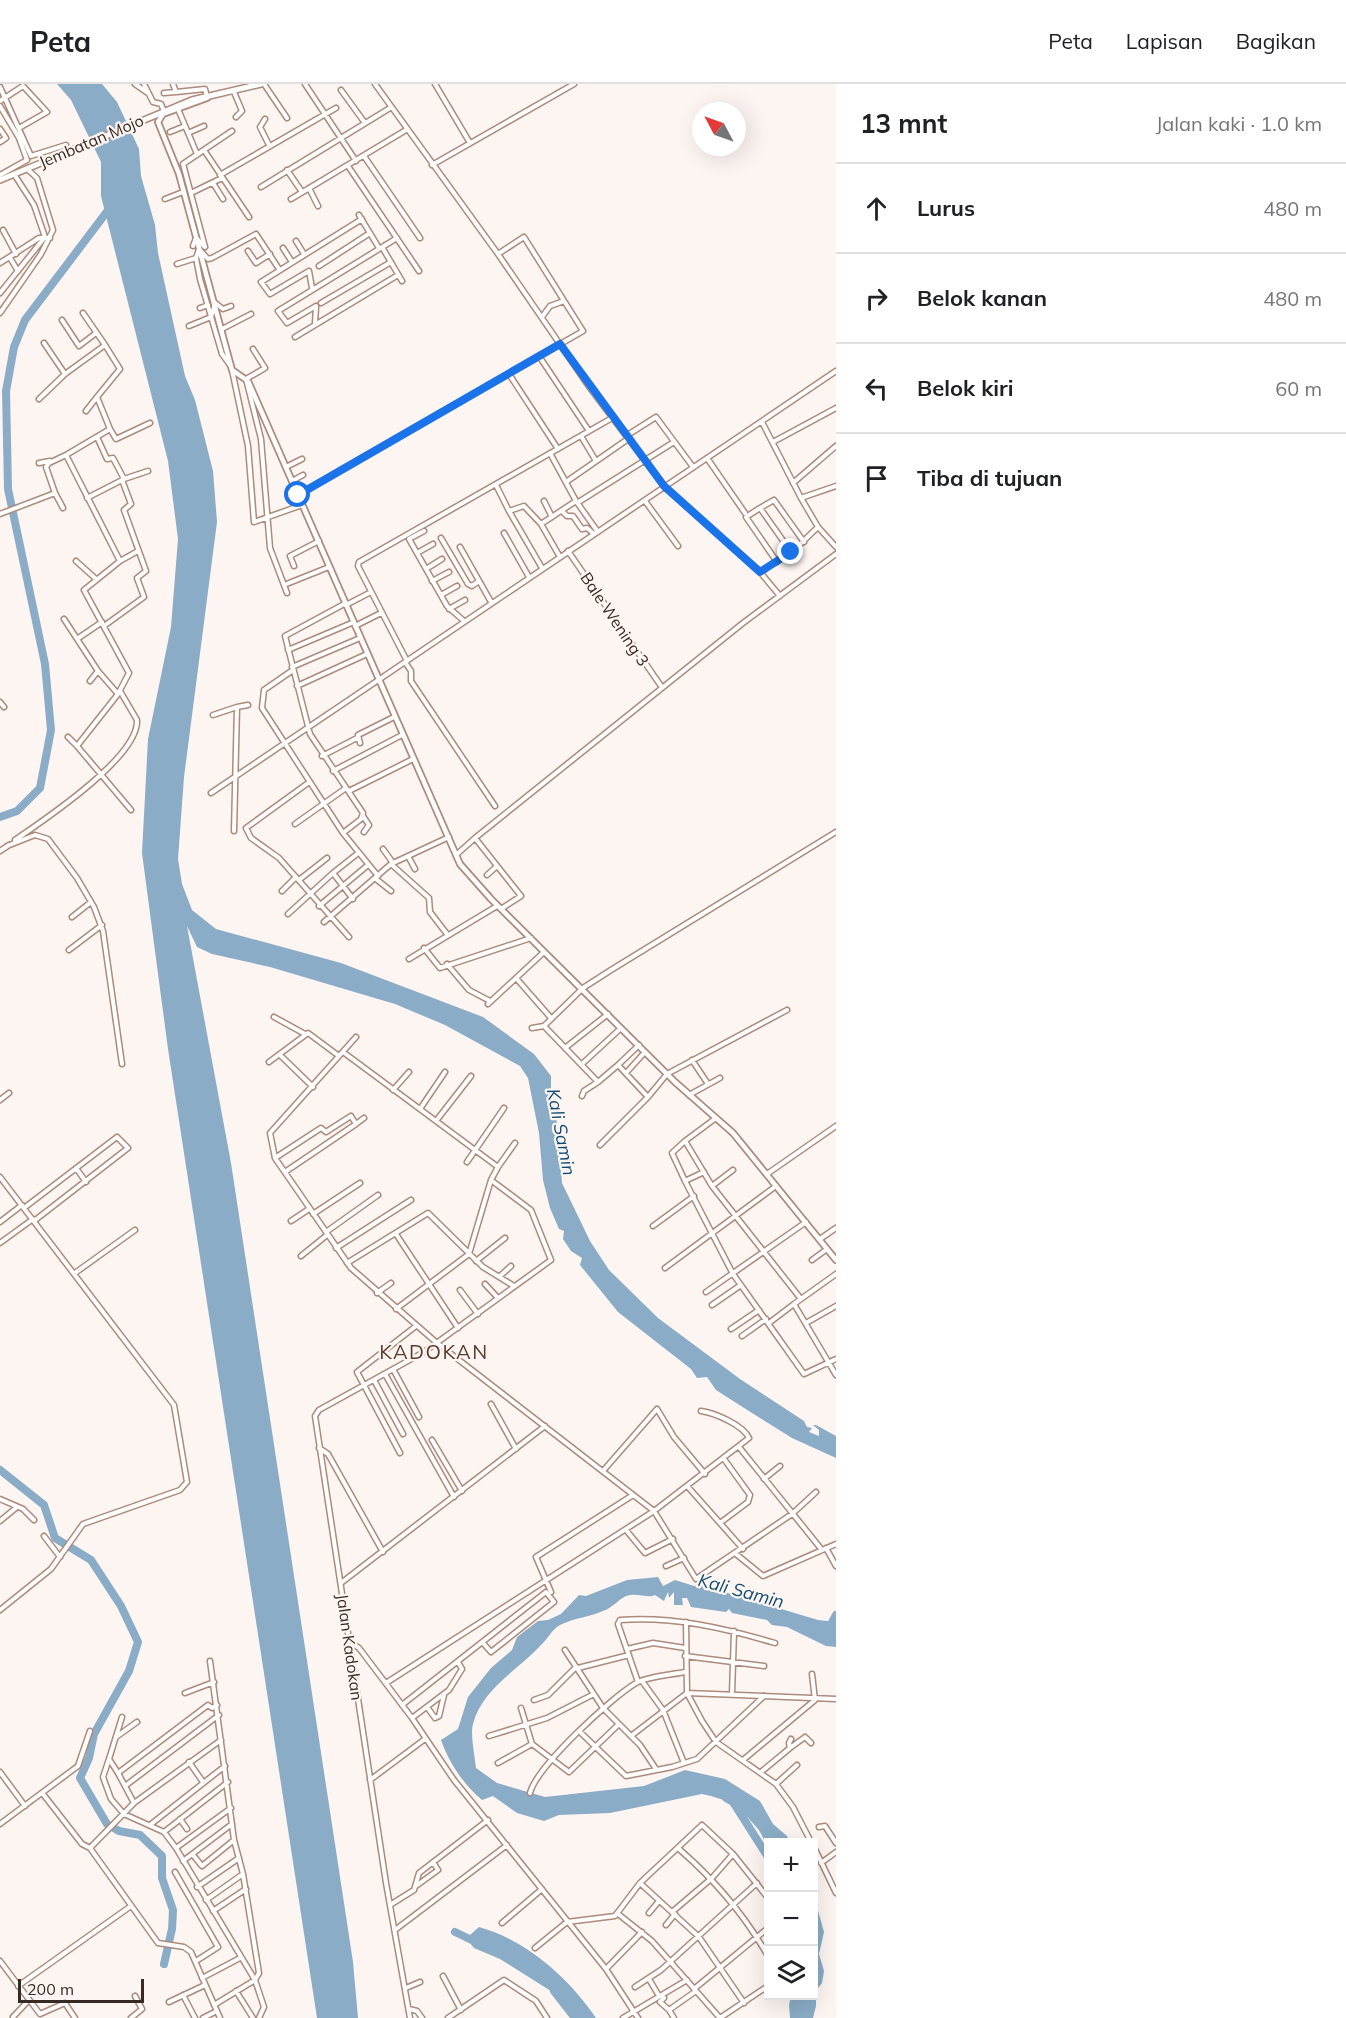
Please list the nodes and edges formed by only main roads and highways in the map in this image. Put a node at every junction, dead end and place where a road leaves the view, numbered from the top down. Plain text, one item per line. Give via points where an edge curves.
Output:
1 (262, 84) edge
2 (0, 180) edge

1 - 2 main road, Jembatan Mojo via 153,115

